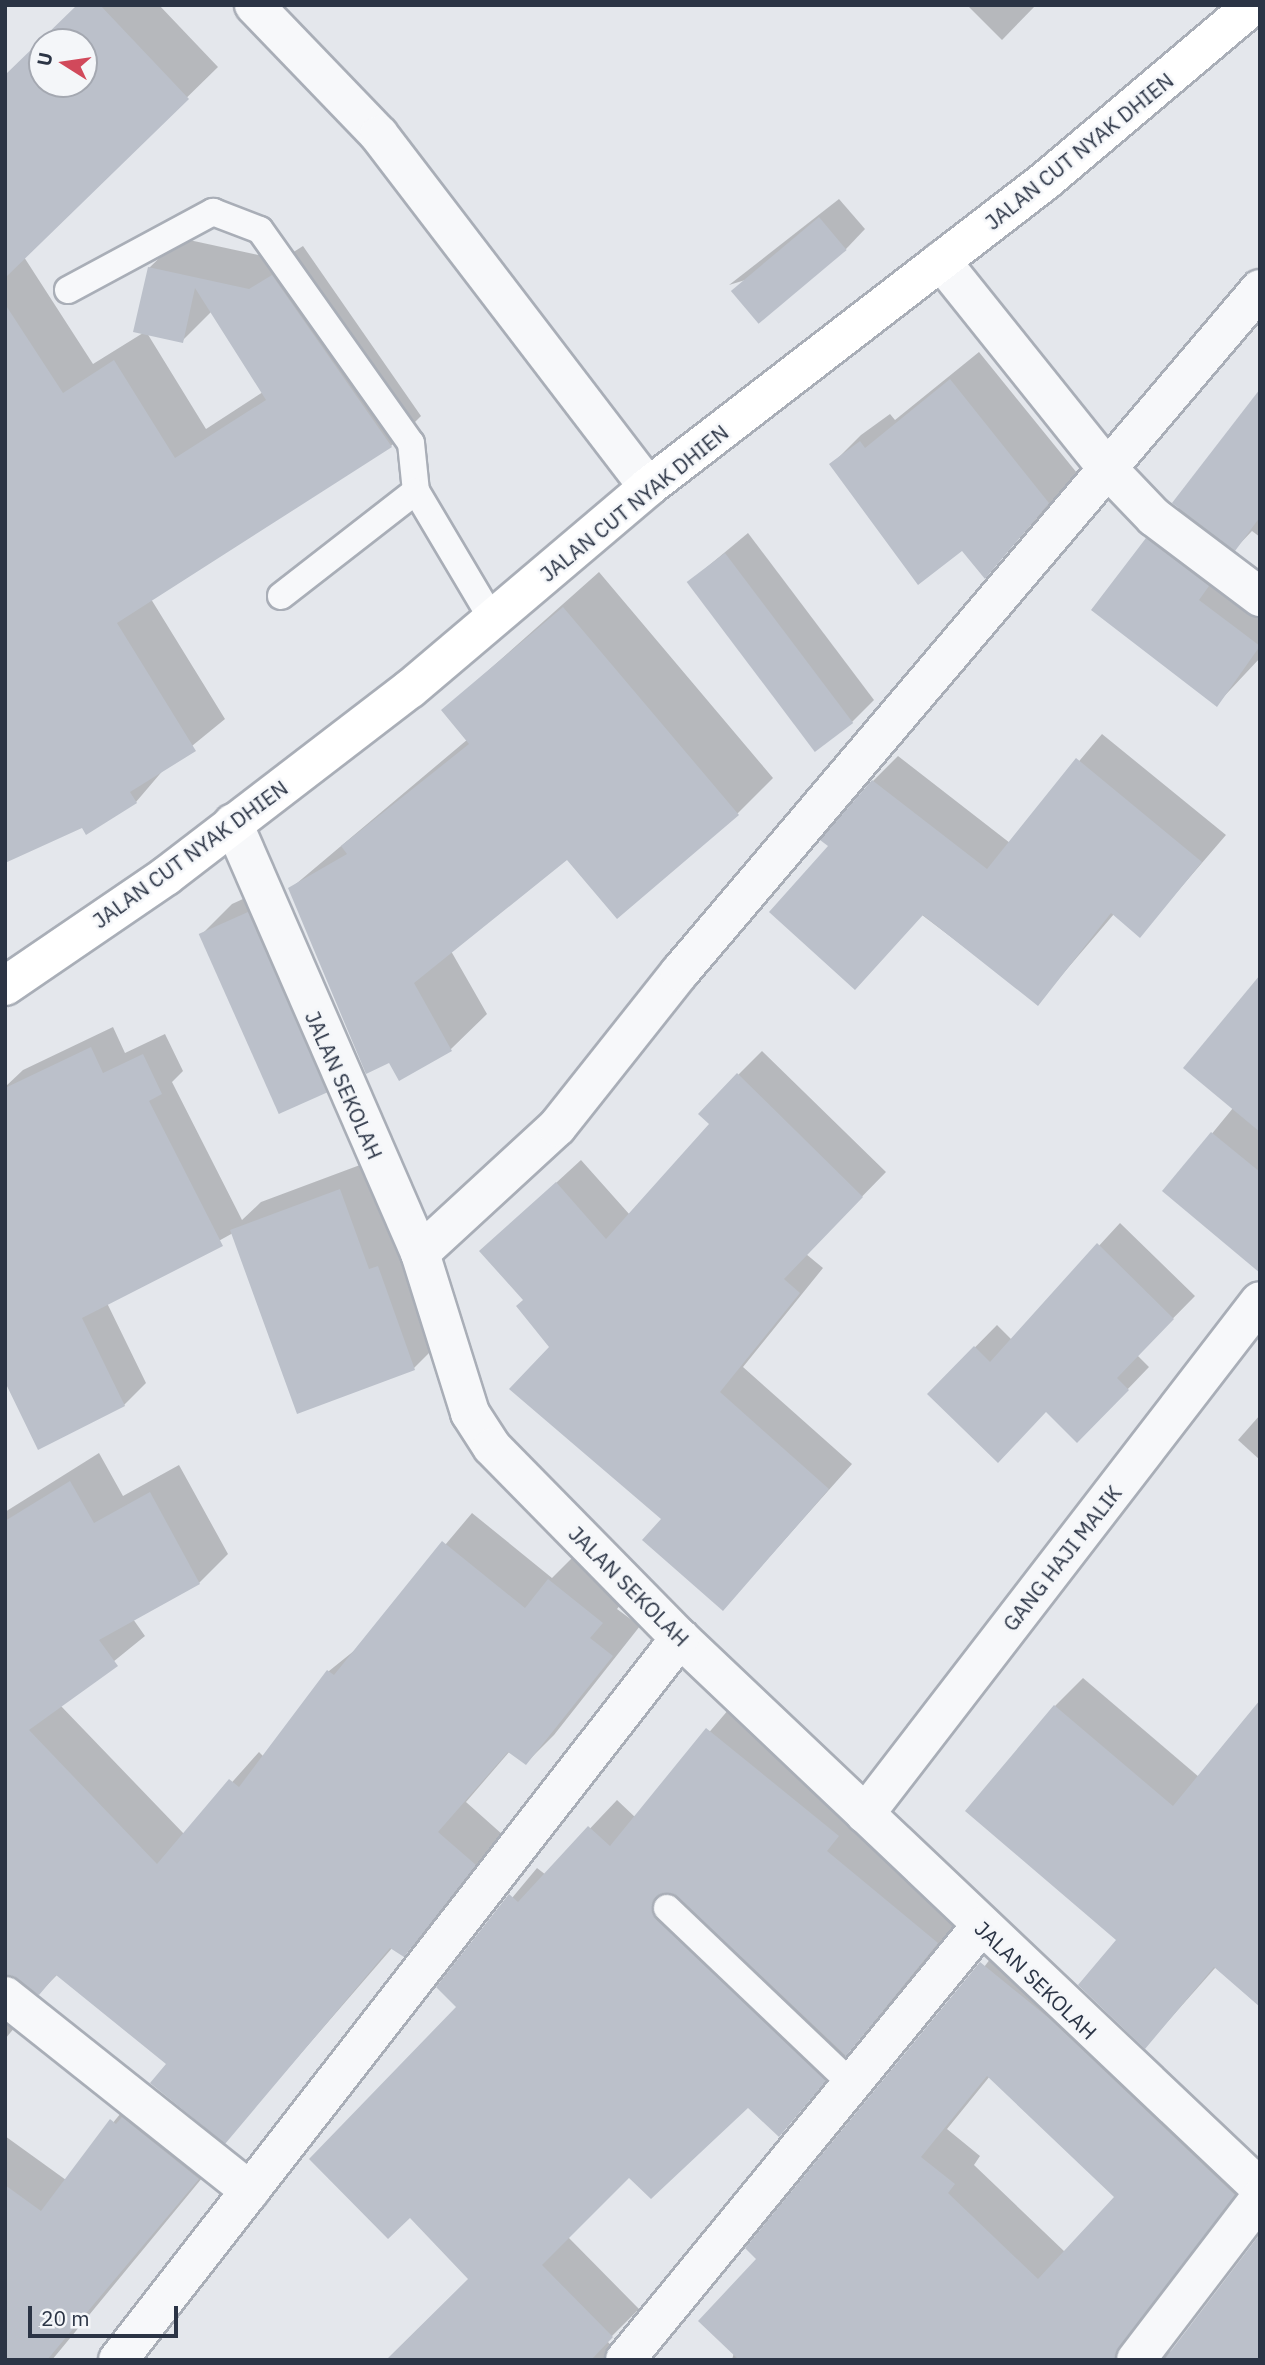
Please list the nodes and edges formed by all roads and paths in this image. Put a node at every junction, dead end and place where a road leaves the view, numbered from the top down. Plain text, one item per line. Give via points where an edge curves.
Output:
1 (254, 5) edge
2 (1253, 5) edge
3 (942, 261) junction
4 (1260, 289) edge
5 (68, 290) dead end
6 (1108, 468) junction
7 (649, 487) junction
8 (416, 491) junction
9 (281, 596) dead end
10 (1260, 597) edge
11 (492, 619) junction
12 (233, 823) junction
13 (5, 986) edge
14 (420, 1254) junction
15 (1260, 1301) edge
16 (680, 1638) junction
17 (865, 1814) junction
18 (667, 1909) dead end
19 (980, 1927) junction
20 (5, 1996) edge
21 (852, 2084) junction
22 (1260, 2188) edge
23 (250, 2191) junction
24 (1260, 2198) edge
25 (118, 2360) edge
26 (625, 2360) edge
27 (1136, 2360) edge

1 - 7 street via 379,135
2 - 3 main road, JALAN CUT NYAK DHIEN
3 - 6 street
3 - 7 main road, JALAN CUT NYAK DHIEN
4 - 6 street
5 - 8 lane via 188,222 213,212 240,217 285,260 411,443
6 - 10 street via 1154,517
6 - 14 street via 541,1145
7 - 11 main road, JALAN CUT NYAK DHIEN
8 - 9 lane
8 - 11 lane
11 - 12 main road, JALAN CUT NYAK DHIEN
12 - 13 main road, JALAN CUT NYAK DHIEN
12 - 14 street, JALAN SEKOLAH
14 - 16 street, JALAN SEKOLAH via 470,1413 492,1447
15 - 17 street, GANG HAJI MALIK
16 - 17 street, JALAN SEKOLAH
16 - 23 street
17 - 19 street, JALAN SEKOLAH
18 - 21 lane
19 - 21 street
19 - 22 street, JALAN SEKOLAH
20 - 23 street
21 - 26 street
23 - 25 street
24 - 27 street

